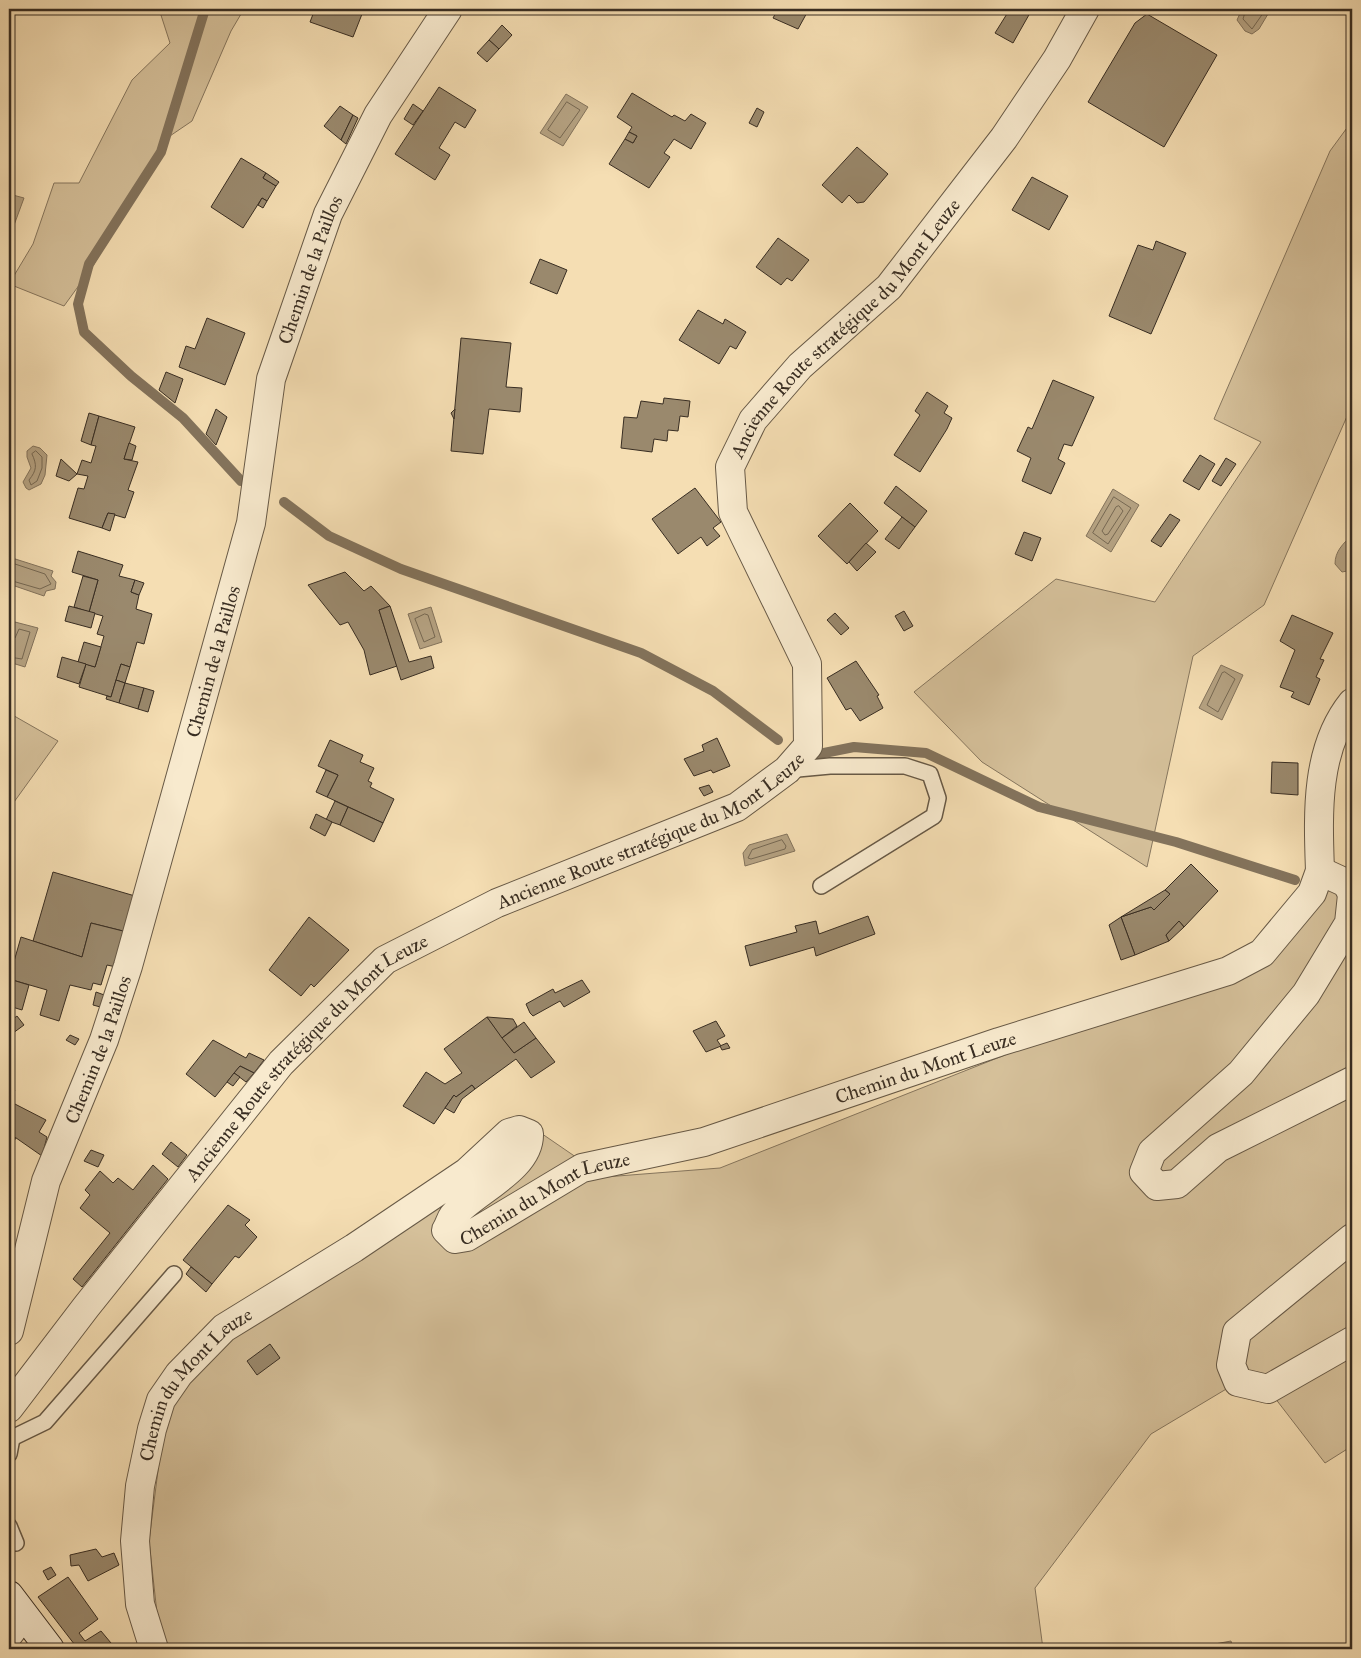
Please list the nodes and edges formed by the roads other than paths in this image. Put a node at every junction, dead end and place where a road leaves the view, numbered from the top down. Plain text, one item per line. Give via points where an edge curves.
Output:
1 (448, 9) edge
2 (1085, 9) edge
3 (1352, 702) edge
4 (787, 770) junction
5 (1320, 871) junction
6 (821, 886) dead end
7 (1352, 894) edge
8 (1352, 1081) edge
9 (1352, 1238) edge
10 (174, 1274) dead end
11 (9, 1331) edge
12 (1352, 1340) edge
13 (9, 1408) edge
14 (10, 1436) edge
15 (9, 1454) edge
16 (9, 1526) edge
17 (16, 1544) dead end
18 (14, 1615) edge
19 (50, 1649) edge
20 (154, 1649) edge

1 - 11 street, Chemin de la Paillos via 378,115 328,214 271,379 248,532 128,966 104,1040 46,1181
2 - 4 street, Ancienne Route stratégique du Mont Leuze via 1057,59 986,161 889,287 800,366 753,420 730,468 733,512 808,664 808,746
3 - 5 street via 1326,757 1318,811
4 - 6 lane via 830,766 905,766 930,774 938,798 934,816
4 - 13 street, Ancienne Route stratégique du Mont Leuze via 737,807 497,903 385,960 281,1063
5 - 7 street via 1346,883
5 - 20 street, Chemin du Mont Leuze via 1312,893 1262,953 1228,971 999,1042 704,1142 582,1168 467,1237 455,1239 446,1230 453,1216 522,1158 529,1134 519,1130 509,1133 467,1172 354,1248 224,1328 179,1374 161,1400 140,1486 134,1541 140,1604
7 - 8 street via 1349,923 1306,994 1241,1073 1152,1152 1144,1172 1157,1186 1177,1184 1218,1148
9 - 12 street via 1237,1332 1231,1365 1238,1382 1268,1389
10 - 14 lane via 45,1422
14 - 15 lane
16 - 17 lane
18 - 19 street

